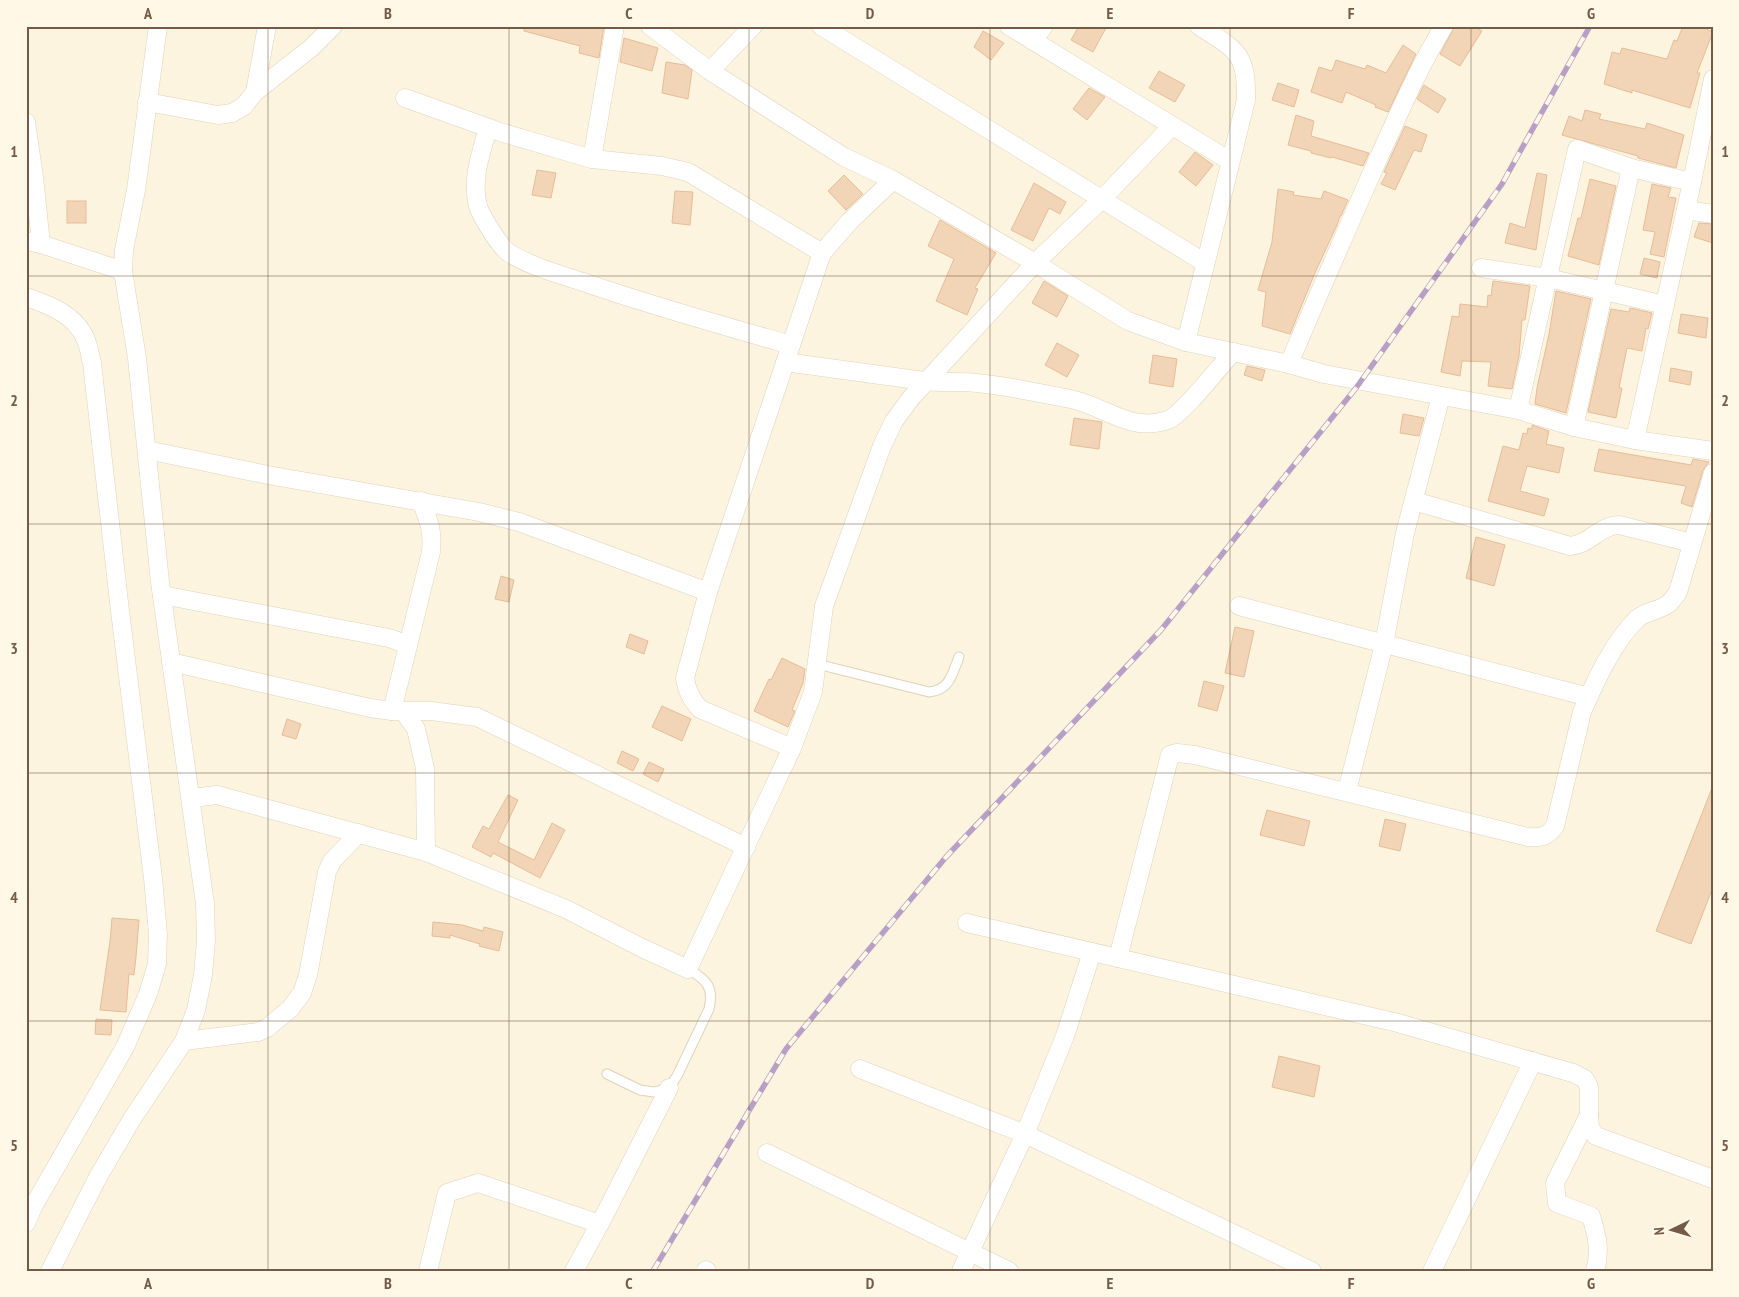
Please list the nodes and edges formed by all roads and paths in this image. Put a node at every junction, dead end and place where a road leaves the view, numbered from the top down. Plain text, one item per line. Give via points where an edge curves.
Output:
1 (158, 26) edge
2 (267, 26) edge
3 (333, 26) edge
4 (615, 26) edge
5 (650, 26) edge
6 (753, 26) edge
7 (822, 26) edge
8 (1009, 26) edge
9 (1044, 26) edge
10 (1198, 26) edge
11 (1444, 26) edge
12 (1033, 41) junction
13 (710, 71) junction
14 (1713, 79) edge
15 (255, 92) junction
16 (405, 98) dead end
17 (147, 102) junction
18 (26, 122) edge
19 (1172, 126) junction
20 (488, 128) junction
21 (1707, 135) edge
22 (592, 159) junction
23 (1230, 161) junction
24 (1631, 168) junction
25 (893, 180) junction
26 (1692, 182) junction
27 (1102, 199) junction
28 (1686, 210) junction
29 (1713, 214) edge
30 (33, 242) edge
31 (822, 253) junction
32 (1035, 263) junction
33 (1205, 263) junction
34 (1481, 268) dead end
35 (123, 271) junction
36 (1548, 278) junction
37 (1604, 292) junction
38 (26, 297) edge
39 (1665, 305) junction
40 (1186, 342) junction
41 (791, 345) junction
42 (1233, 352) junction
43 (785, 362) junction
44 (1289, 364) junction
45 (927, 381) junction
46 (1441, 396) junction
47 (1518, 410) junction
48 (1574, 427) junction
49 (1635, 440) junction
50 (147, 450) junction
51 (1713, 450) edge
52 (1713, 473) edge
53 (421, 501) junction
54 (1414, 501) junction
55 (1692, 543) junction
56 (708, 592) junction
57 (162, 595) junction
58 (1239, 606) dead end
59 (408, 644) junction
60 (1384, 644) junction
61 (959, 657) dead end
62 (172, 662) junction
63 (817, 664) junction
64 (1589, 697) junction
65 (398, 712) junction
66 (792, 748) junction
67 (1347, 792) junction
68 (191, 798) junction
69 (359, 833) junction
70 (746, 846) junction
71 (426, 852) junction
72 (967, 923) dead end
73 (1092, 952) junction
74 (1118, 958) junction
75 (688, 969) junction
76 (184, 1041) junction
77 (1533, 1062) junction
78 (860, 1069) dead end
79 (607, 1074) dead end
80 (669, 1088) junction
81 (1589, 1116) junction
82 (1025, 1134) junction
83 (767, 1153) dead end
84 (1713, 1180) edge
85 (26, 1223) edge
86 (600, 1224) junction
87 (970, 1252) junction
88 (50, 1271) edge
89 (428, 1271) edge
90 (574, 1271) edge
91 (961, 1271) edge
92 (1008, 1271) edge
93 (1312, 1271) edge
94 (1432, 1271) edge
95 (1595, 1271) edge

1 - 17 street
2 - 15 street
3 - 15 street via 311,48
4 - 22 street
5 - 13 street
6 - 13 street
7 - 27 street
8 - 12 street
9 - 12 street
10 - 23 street via 1233,48 1246,74 1246,100
11 - 44 street via 1409,91
12 - 19 street
13 - 25 street via 844,157
14 - 21 street
15 - 17 street via 244,106 232,113 218,114
16 - 20 street
17 - 35 street
18 - 30 street via 34,177
19 - 23 street
19 - 27 street
20 - 22 street
20 - 41 street via 475,188 478,207 507,252 531,264 643,302
21 - 26 street
22 - 31 street via 688,172
23 - 33 street
24 - 26 street
24 - 36 street via 1577,149
24 - 37 street
25 - 31 street
25 - 32 street
26 - 28 street
27 - 32 street
27 - 33 street
28 - 29 street
28 - 39 street
30 - 35 street
31 - 41 street
32 - 40 street via 1128,321
32 - 45 street
33 - 40 street
34 - 36 street
35 - 50 street
36 - 37 street
36 - 47 street
37 - 39 street
37 - 48 street
38 - 85 street via 61,311 76,323 86,339 92,363 158,934 157,964 125,1047
39 - 49 street
40 - 42 street
41 - 43 street
42 - 44 street
42 - 45 street via 1184,408 1170,419 1148,424 1123,420 1074,400 978,383
43 - 45 street
43 - 56 street
44 - 46 street via 1324,374
45 - 63 street via 894,421 882,446 824,606
46 - 47 street
46 - 54 street
47 - 48 street
48 - 49 street
49 - 51 street
50 - 53 street
50 - 57 street
52 - 55 street
53 - 56 street via 519,522
53 - 59 street via 431,528 431,552
54 - 55 street via 1570,546 1580,545 1602,529 1620,525
54 - 60 street
55 - 64 street via 1678,592 1668,604 1638,618 1617,644
56 - 66 street via 685,678 686,690 700,709
57 - 59 street
57 - 62 street
58 - 60 street
59 - 65 street
60 - 64 street
60 - 67 street
61 - 63 lane via 947,684 929,692
62 - 65 street
62 - 68 street
63 - 66 street via 813,692
64 - 67 street via 1582,712 1555,826 1548,835 1528,837
65 - 70 street via 430,711 477,717
65 - 71 street via 416,729 425,768
66 - 70 street
67 - 74 street via 1195,755 1170,755
68 - 69 street via 217,795
68 - 76 street via 205,904 206,940 196,1010
69 - 71 street
69 - 76 street via 332,861 327,872 308,975 297,1001 258,1032
70 - 75 street
71 - 75 street via 566,909
72 - 73 street
73 - 74 street
73 - 82 street via 1065,1036
74 - 77 street via 1398,1023
75 - 80 lane via 703,978 711,989 712,999
76 - 88 street via 132,1119
77 - 81 street via 1573,1072 1585,1079 1589,1087
77 - 94 street
78 - 82 street
79 - 80 lane via 640,1090 654,1092
80 - 86 street
81 - 84 street via 1590,1128 1596,1136
81 - 95 street via 1555,1183 1557,1203 1591,1216 1599,1240
82 - 87 street
82 - 93 street
83 - 87 street
86 - 89 street via 478,1183 447,1193
86 - 90 street
87 - 91 street
87 - 92 street

